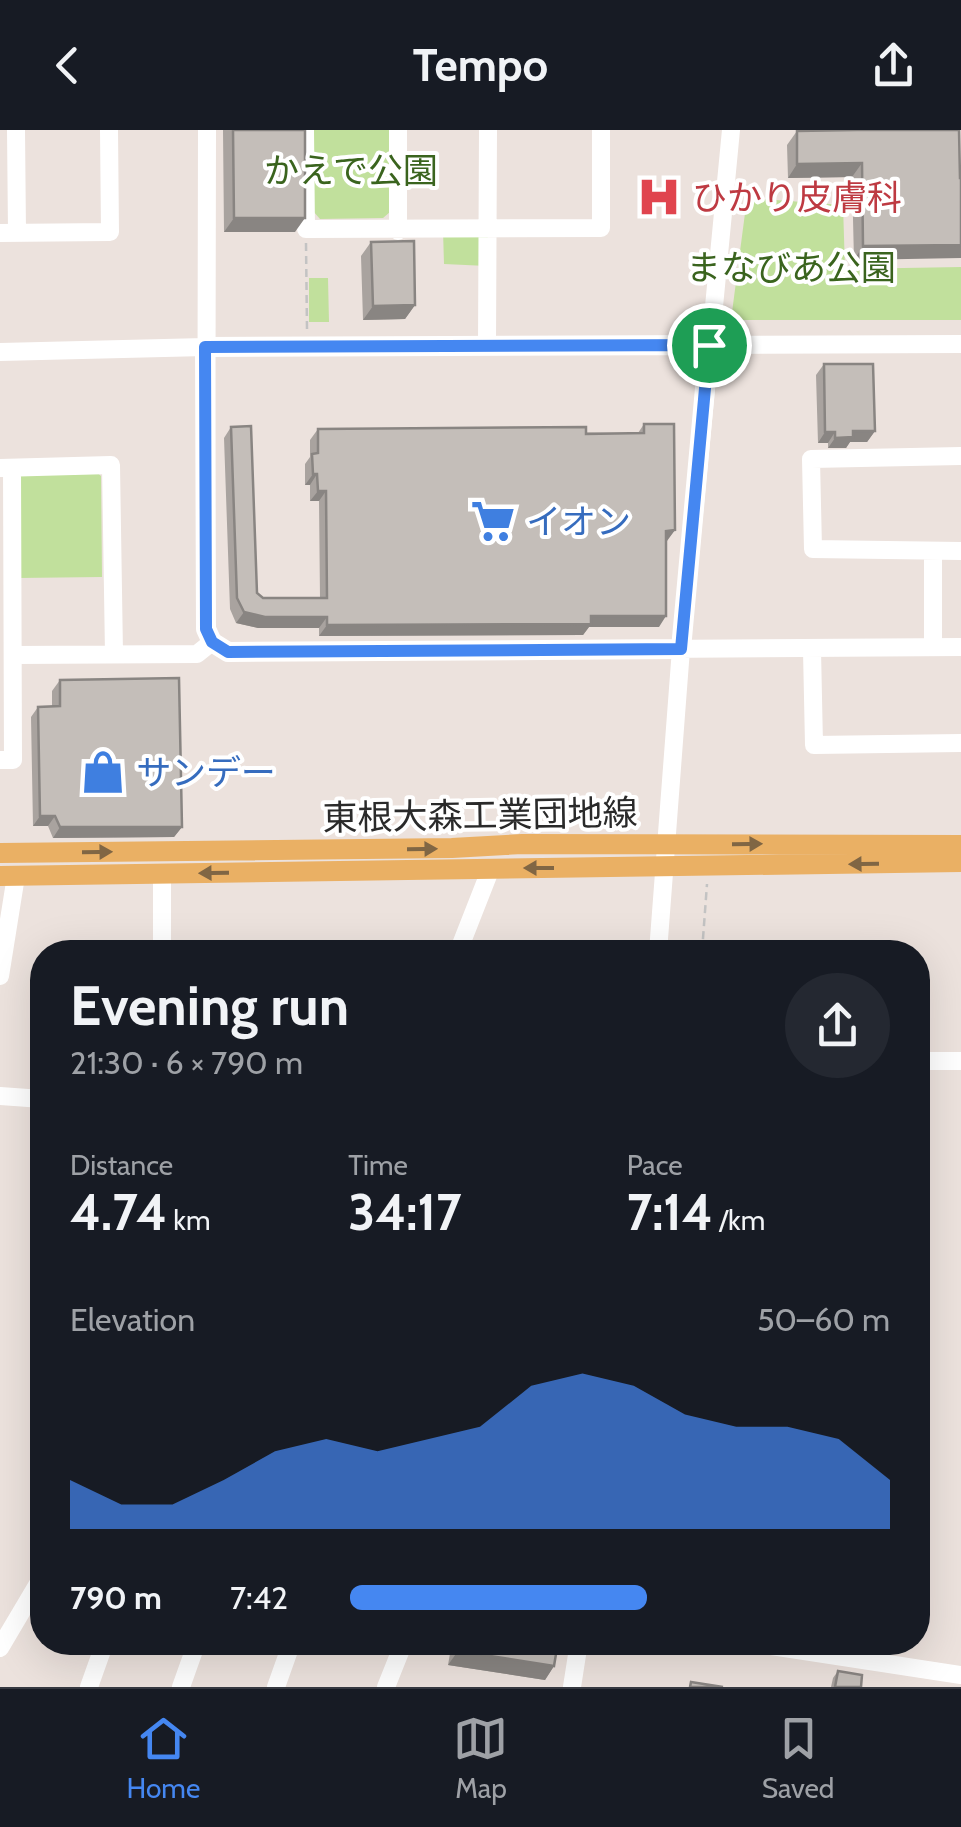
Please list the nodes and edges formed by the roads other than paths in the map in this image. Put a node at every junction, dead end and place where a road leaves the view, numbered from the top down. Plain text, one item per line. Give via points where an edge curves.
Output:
1 (16, 130) edge
2 (109, 130) edge
3 (207, 130) edge
4 (305, 130) edge
5 (398, 130) edge
6 (488, 130) edge
7 (601, 130) edge
8 (731, 130) edge
9 (488, 230) junction
10 (398, 231) junction
11 (8, 233) edge
12 (961, 344) edge
13 (487, 345) junction
14 (709, 345) junction
15 (205, 347) junction
16 (0, 352) edge
17 (961, 456) edge
18 (6, 468) edge
19 (961, 551) edge
20 (933, 552) junction
21 (212, 642) junction
22 (933, 647) junction
23 (961, 647) edge
24 (681, 649) junction
25 (812, 650) junction
26 (114, 654) junction
27 (14, 656) junction
28 (961, 743) edge
29 (0, 760) edge
30 (665, 846) junction
31 (961, 846) edge
32 (0, 853) edge
33 (961, 862) edge
34 (665, 867) junction
35 (490, 868) junction
36 (162, 874) junction
37 (8, 876) edge
38 (162, 940) edge
39 (463, 940) edge
40 (659, 940) edge
41 (0, 976) edge
42 (930, 1061) edge
43 (961, 1061) edge
44 (0, 1096) edge
45 (30, 1098) edge
46 (30, 1597) edge
47 (0, 1648) edge
48 (100, 1655) edge
49 (192, 1655) edge
50 (287, 1655) edge
51 (399, 1655) edge
52 (577, 1655) edge
53 (830, 1655) edge
54 (961, 1675) edge
55 (89, 1687) edge
56 (181, 1687) edge
57 (276, 1687) edge
58 (386, 1687) edge
59 (572, 1687) edge

1 - 11 street
2 - 11 street via 110,232
3 - 15 street
4 - 10 street via 306,228
5 - 10 street
6 - 9 street
7 - 9 street via 601,228
8 - 14 street
9 - 10 street
9 - 13 street
12 - 14 street
13 - 14 street
13 - 15 street
14 - 24 street
15 - 16 street
15 - 21 street via 206,629
17 - 20 street via 811,459 813,549
18 - 26 street via 111,465
18 - 27 street
19 - 20 street
20 - 22 street
21 - 24 street via 228,652
21 - 26 street via 197,654
22 - 23 street
22 - 25 street
24 - 25 street
24 - 30 street
25 - 28 street via 814,745
26 - 27 street
27 - 29 street via 13,760
30 -> 31 main road, 東根大森工業団地線
32 -> 30 main road, 東根大森工業団地線
30 - 34 street
33 -> 34 main road, 東根大森工業団地線
34 -> 35 main road, 東根大森工業団地線
34 - 40 street
35 -> 36 main road, 東根大森工業団地線
35 - 39 street
36 - 37 main road, 東根大森工業団地線
36 - 38 street
37 - 41 street
42 - 43 street
44 - 45 street
46 - 47 street
48 - 55 street
49 - 56 street
50 - 57 street
51 - 58 street
52 - 59 street
53 - 54 street

